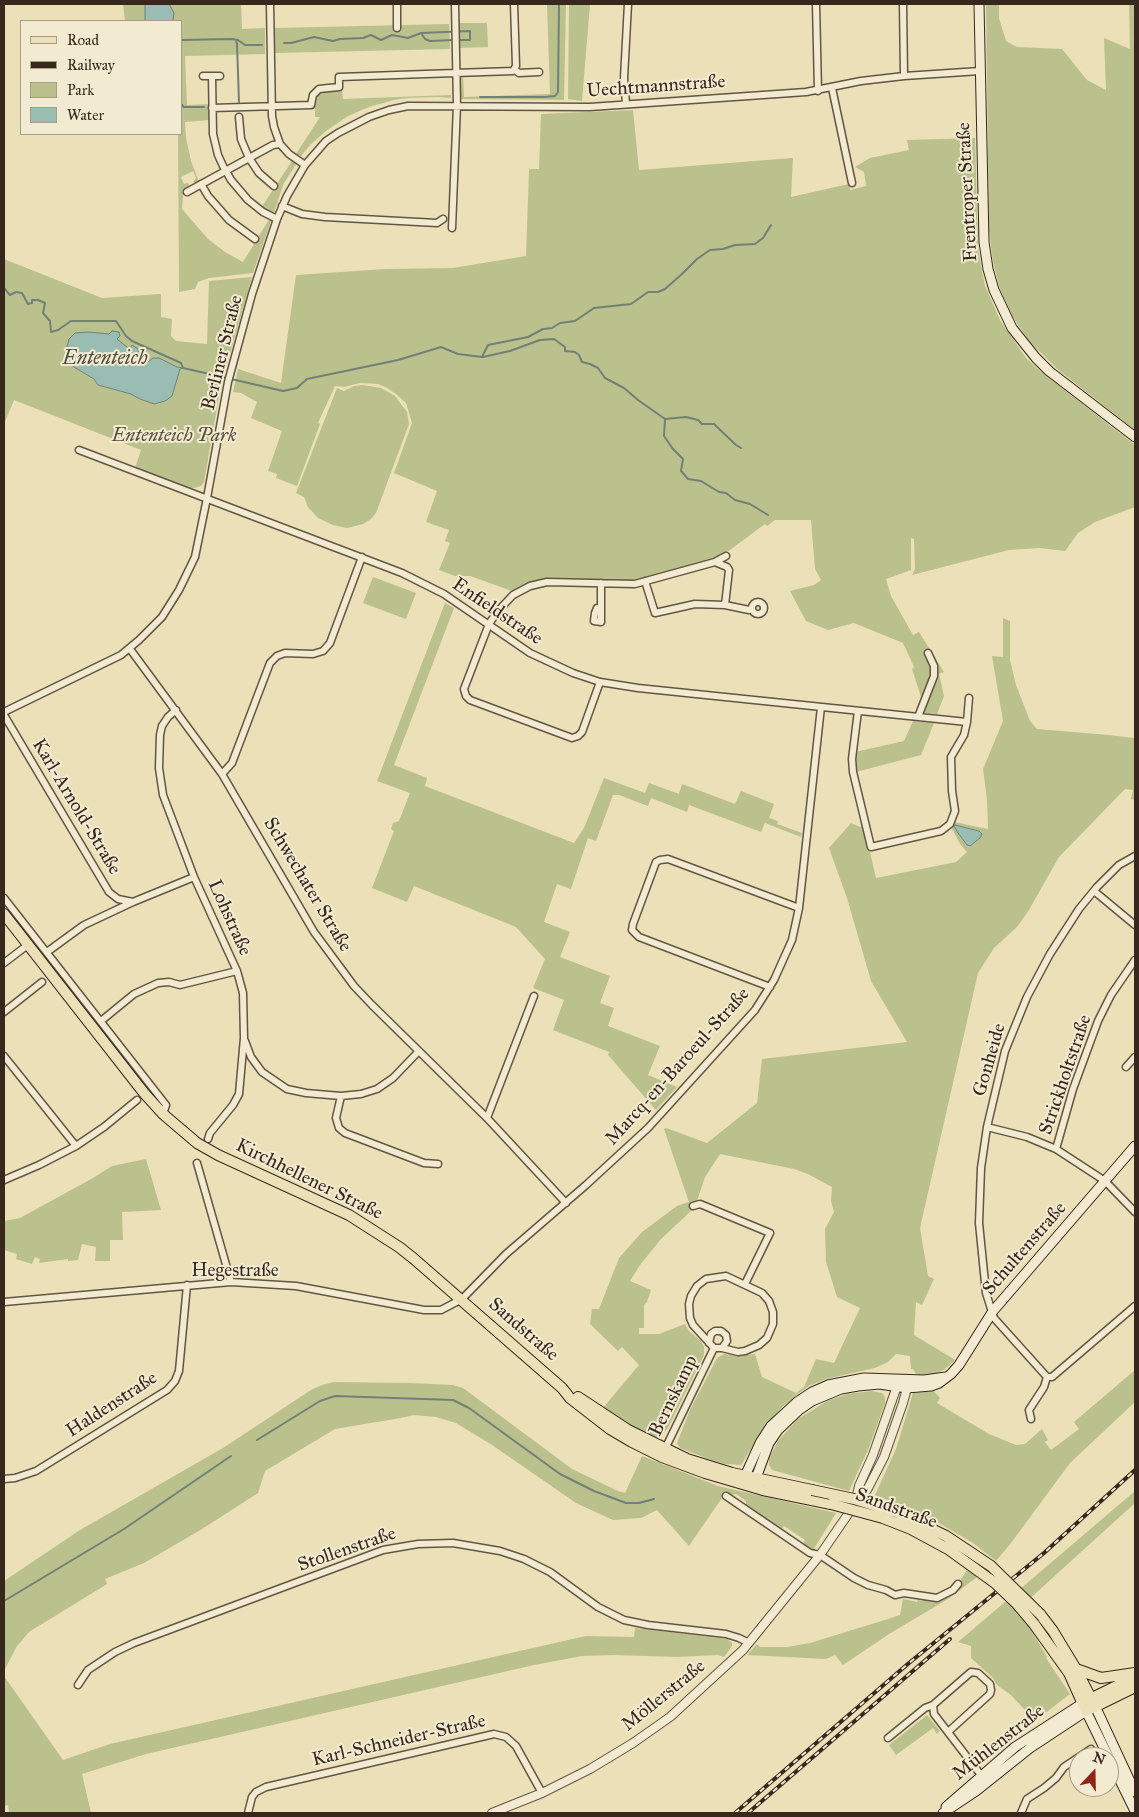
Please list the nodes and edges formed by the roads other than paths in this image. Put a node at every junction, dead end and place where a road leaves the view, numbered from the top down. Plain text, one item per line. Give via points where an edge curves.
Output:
1 (270, 4) edge
2 (397, 4) edge
3 (455, 4) edge
4 (514, 4) edge
5 (628, 4) edge
6 (816, 4) edge
7 (902, 4) edge
8 (979, 4) edge
9 (397, 28) dead end
10 (514, 70) junction
11 (980, 71) junction
12 (539, 72) dead end
13 (456, 73) junction
14 (203, 76) dead end
15 (212, 76) junction
16 (220, 76) dead end
17 (904, 76) junction
18 (832, 88) junction
19 (818, 91) junction
20 (626, 104) junction
21 (457, 105) junction
22 (272, 106) junction
23 (212, 108) junction
24 (239, 117) dead end
25 (338, 133) joint
26 (280, 144) junction
27 (249, 158) junction
28 (305, 165) junction
29 (225, 172) junction
30 (852, 183) dead end
31 (201, 184) junction
32 (274, 186) dead end
33 (187, 192) dead end
34 (282, 206) junction
35 (277, 219) junction
36 (443, 219) dead end
37 (452, 228) dead end
38 (255, 239) dead end
39 (1135, 437) edge
40 (80, 450) dead end
41 (207, 498) junction
42 (362, 556) junction
43 (726, 556) dead end
44 (714, 562) junction
45 (645, 581) junction
46 (601, 583) junction
47 (725, 605) junction
48 (601, 608) dead end
49 (752, 609) dead end
50 (489, 624) junction
51 (130, 649) junction
52 (928, 653) dead end
53 (600, 682) junction
54 (969, 698) dead end
55 (821, 707) junction
56 (176, 710) junction
57 (858, 711) junction
58 (4, 714) edge
59 (918, 717) junction
60 (967, 722) junction
61 (222, 774) junction
62 (1135, 856) edge
63 (194, 877) junction
64 (1096, 889) junction
65 (4, 898) edge
66 (133, 902) junction
67 (800, 908) junction
68 (4, 914) edge
69 (1135, 925) edge
70 (29, 944) junction
71 (47, 952) junction
72 (1135, 961) edge
73 (4, 963) edge
74 (237, 971) junction
75 (42, 982) dead end
76 (770, 986) junction
77 (534, 996) dead end
78 (4, 1012) edge
79 (101, 1021) junction
80 (244, 1038) junction
81 (418, 1051) junction
82 (4, 1056) edge
83 (1135, 1057) edge
84 (1126, 1067) dead end
85 (341, 1096) junction
86 (137, 1100) dead end
87 (163, 1114) junction
88 (487, 1118) junction
89 (987, 1127) junction
90 (208, 1139) dead end
91 (76, 1146) junction
92 (1135, 1146) edge
93 (1056, 1149) junction
94 (197, 1163) dead end
95 (438, 1164) dead end
96 (4, 1180) edge
97 (1105, 1181) junction
98 (566, 1203) junction
99 (693, 1206) dead end
100 (1135, 1212) edge
101 (231, 1282) junction
102 (745, 1284) junction
103 (187, 1285) junction
104 (462, 1299) junction
105 (4, 1302) edge
106 (1135, 1306) edge
107 (993, 1311) junction
108 (709, 1342) junction
109 (714, 1348) junction
110 (722, 1348) junction
111 (1046, 1377) junction
112 (902, 1385) junction
113 (1031, 1419) dead end
114 (664, 1453) junction
115 (4, 1479) edge
116 (750, 1480) junction
117 (726, 1496) dead end
118 (820, 1555) junction
119 (958, 1584) dead end
120 (749, 1643) junction
121 (1076, 1669) junction
122 (1135, 1673) edge
123 (1135, 1677) edge
124 (78, 1685) dead end
125 (1135, 1687) edge
126 (1089, 1704) junction
127 (933, 1705) junction
128 (948, 1732) junction
129 (888, 1738) dead end
130 (1069, 1764) edge
131 (984, 1779) junction
132 (1135, 1792) edge
133 (542, 1793) junction
134 (1135, 1810) edge
135 (248, 1813) edge
136 (492, 1813) edge
137 (941, 1813) edge
138 (1021, 1813) edge

1 - 22 street
2 - 9 street
3 - 13 street
4 - 10 street
5 - 20 street via 624,78
6 - 19 street
7 - 17 street
8 - 11 main road, Frentroper Straße
10 - 12 street via 519,73
10 - 13 street
11 - 17 street, Uechtmannstraße
11 - 39 main road, Frentroper Straße via 984,242 994,290 1012,328 1036,358
13 - 21 street
13 - 22 street via 339,77 339,87 319,89 310,105
14 - 15 street
15 - 16 street
15 - 23 street
17 - 18 street, Uechtmannstraße
18 - 19 street, Uechtmannstraße
18 - 30 street
19 - 20 street, Uechtmannstraße
20 - 21 street, Uechtmannstraße via 565,108
21 - 25 street, Uechtmannstraße via 408,106 388,110
21 - 37 street
22 - 23 street
22 - 26 street
23 - 29 street via 212,134
24 - 27 street via 241,139
25 - 28 street, Berliner Straße via 322,145
26 - 27 street
26 - 28 street
27 - 29 street
27 - 32 street via 259,173
28 - 34 street, Berliner Straße
29 - 31 street
29 - 35 street via 248,200
31 - 33 street
31 - 38 street via 229,220
34 - 35 street, Berliner Straße
34 - 36 street via 315,216 438,222
35 - 41 street, Berliner Straße via 232,367
40 - 41 street, Enfieldstraße
41 - 42 street, Enfieldstraße
41 - 51 street, Berliner Straße via 195,557 179,590 163,615
42 - 50 street, Enfieldstraße via 438,590
42 - 61 street via 330,643 323,651 285,653 270,663 232,763
43 - 44 street
44 - 45 street
44 - 47 street via 729,570
45 - 46 street via 635,584
45 - 47 street via 655,613 695,604
46 - 48 street
46 - 50 street via 547,582 530,586 513,595
47 - 49 street
50 - 53 street, Enfieldstraße via 530,654
50 - 53 street via 464,686 470,700 572,738 583,729
51 - 56 street, Schwechater Straße
51 - 58 street, Berliner Straße
52 - 59 street via 934,666 934,676
53 - 55 street, Enfieldstraße
54 - 60 street
55 - 57 street, Enfieldstraße
55 - 67 street, Marcq-en-Baroeul-Straße
56 - 61 street, Schwechater Straße
56 - 63 street, Lohstraße via 162,726 159,777
57 - 59 street, Enfieldstraße
57 - 60 street via 853,772 872,847 941,831 950,824 955,811 951,757 964,736
58 - 66 street, Karl-Arnold-Straße via 109,892 118,899
59 - 60 street, Enfieldstraße
61 - 81 street, Schwechater Straße via 327,950 372,1005
62 - 64 street, Gonheide via 1119,865
63 - 66 street
63 - 74 street, Lohstraße
64 - 69 street
64 - 89 street, Gonheide via 1050,954 1027,998 1005,1051
65 - 71 street, Kirchhellener Straße
66 - 71 street via 84,925
67 - 76 street, Marcq-en-Baroeul-Straße via 784,962
67 - 76 street via 668,859 656,862 632,930 639,937
68 - 70 main road, Kirchhellener Straße
70 - 73 street
70 - 87 main road, Kirchhellener Straße
71 - 79 street, Kirchhellener Straße
72 - 93 street, Strickholtstraße via 1111,995 1098,1021 1073,1089
74 - 79 street via 180,985 158,983 134,994
74 - 80 street, Lohstraße via 243,993
75 - 78 street
76 - 98 street, Marcq-en-Baroeul-Straße via 749,1016 648,1128
77 - 88 street
79 - 87 street, Kirchhellener Straße via 166,1105
80 - 85 street via 251,1057 272,1080 296,1091
80 - 90 street, Lohstraße via 239,1094
81 - 85 street via 393,1078 377,1089
81 - 88 street, Schwechater Straße
82 - 91 street
83 - 84 street
85 - 95 street via 336,1118 339,1128 345,1133 424,1163
86 - 91 street
87 - 104 main road, Kirchhellener Straße via 206,1149 349,1215 383,1236
88 - 98 street, Schwechater Straße
89 - 93 street via 1027,1137
89 - 107 street, Gonheide via 981,1168 979,1224 986,1293
91 - 96 street
92 - 97 main road, Schultenstraße
93 - 97 street
94 - 101 street
97 - 100 street
97 - 107 main road, Schultenstraße
98 - 104 street, Marcq-en-Baroeul-Straße via 506,1254
99 - 102 street via 700,1204 770,1233
101 - 103 street, Hegestraße
101 - 104 street, Hegestraße via 296,1286 424,1310 441,1310
102 - 108 street, Bernskamp via 726,1276 706,1279 697,1286 689,1304 690,1318
102 - 110 street, Bernskamp via 769,1301 773,1312 772,1329 764,1342 753,1348 738,1352
103 - 105 street, Hegestraße
103 - 115 street, Haldenstraße via 179,1371 167,1390 36,1471
104 - 114 main road, Sandstraße via 562,1388
106 - 111 street via 1052,1377
107 - 111 street, Gonheide via 994,1318
107 - 112 main road, Schultenstraße via 959,1365 946,1377
108 - 109 street, Bernskamp
108 - 110 street, Bernskamp via 710,1334 721,1331 727,1341
109 - 110 street, Bernskamp
109 - 114 street, Bernskamp
111 - 113 street via 1044,1387 1029,1410
112 - 116 main road, Schultenstraße via 879,1384 841,1389 812,1401 778,1430
112 - 118 street, Möllerstraße via 858,1486 855,1504
114 - 116 main road, Sandstraße
116 - 121 main road, Sandstraße, bridge via 854,1499 896,1512 946,1536 991,1566 1040,1614
116 - 126 main road, Sandstraße, bridge via 890,1521 948,1549 995,1583 1017,1604
117 - 118 street via 810,1553
118 - 119 street via 854,1578 895,1595 904,1593 937,1598
118 - 120 street, Möllerstraße
120 - 124 street, Stollenstraße via 726,1634 624,1620 598,1607 550,1572 500,1551 453,1543 418,1544 383,1550 134,1643 88,1670
120 - 133 street, Möllerstraße via 670,1717 597,1765
121 - 122 main road via 1101,1678
121 - 126 main road, Sandstraße
123 - 126 main road
125 - 126 main road
126 - 131 main road, Mühlenstraße
126 - 132 main road, Sandstraße
126 - 134 main road, Sandstraße
127 - 128 street via 934,1714
127 - 128 street via 971,1672 978,1673 990,1684 990,1694
127 - 129 street
128 - 131 street
130 - 138 street via 1056,1778 1026,1799
131 - 137 main road, Mühlenstraße
133 - 135 street, Karl-Schneider-Straße via 516,1746 506,1737 494,1734 266,1786 252,1797
133 - 136 street, Möllerstraße

